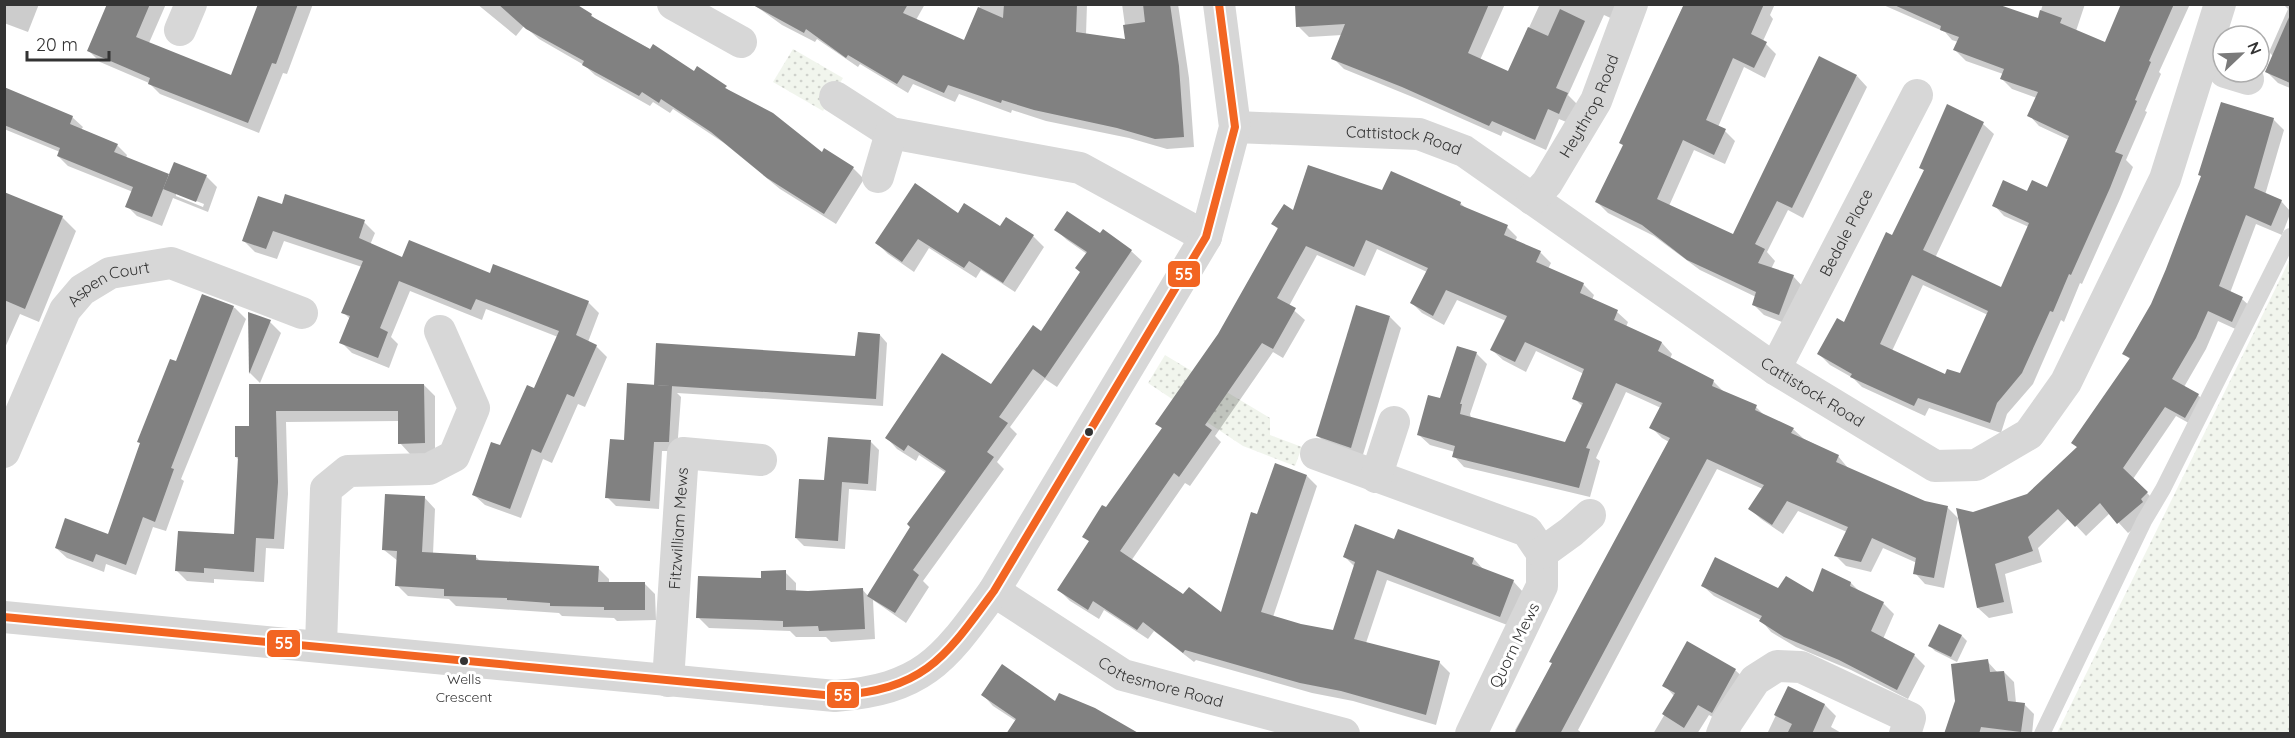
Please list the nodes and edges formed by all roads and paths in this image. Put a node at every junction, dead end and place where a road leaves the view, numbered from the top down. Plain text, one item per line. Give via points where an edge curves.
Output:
1 (673, 4) edge
2 (1219, 4) edge
3 (1632, 4) edge
4 (2220, 4) edge
5 (2221, 24) edge
6 (741, 42) dead end
7 (2217, 84) edge
8 (1917, 95) dead end
9 (835, 97) dead end
10 (1234, 127) junction
11 (891, 133) junction
12 (878, 177) dead end
13 (1532, 199) junction
14 (2290, 236) edge
15 (1206, 237) junction
16 (302, 313) dead end
17 (440, 331) dead end
18 (1774, 369) junction
19 (1394, 422) dead end
20 (4, 452) edge
21 (1316, 454) dead end
22 (761, 460) dead end
23 (1376, 477) junction
24 (1590, 515) dead end
25 (1542, 553) junction
26 (994, 591) junction
27 (4, 617) edge
28 (321, 646) junction
29 (668, 681) junction
30 (1344, 734) edge
31 (1471, 734) edge
32 (1722, 734) edge
33 (1905, 734) edge
34 (2042, 734) edge

1 - 6 street
2 - 10 street
3 - 13 street, Heythrop Road via 1596,101 1547,183
4 - 5 street, Cattistock Road
7 - 18 street, Cattistock Road via 2165,179 2066,382 2029,434 1976,465 1935,466
8 - 18 street, Bedale Place
9 - 11 street
10 - 13 street, Cattistock Road via 1419,134 1464,151
10 - 15 street
11 - 12 street
11 - 15 street via 1080,168
13 - 18 street, Cattistock Road
14 - 34 lane via 2144,521
15 - 26 street
16 - 20 street, Aspen Court via 171,263 110,273 82,290 65,310
17 - 28 street via 474,408 454,456 429,469 348,471 326,489
19 - 23 street
21 - 23 street
22 - 29 street, Fitzwilliam Mews via 683,453
23 - 25 street via 1527,531
24 - 25 street
25 - 31 street, Quorn Mews via 1542,586
26 - 29 street via 957,642 932,666 902,684 835,696
26 - 30 street, Cottesmore Road via 1123,675
27 - 28 street
28 - 29 street
32 - 33 street via 1755,680 1777,666 1801,667 1910,718

